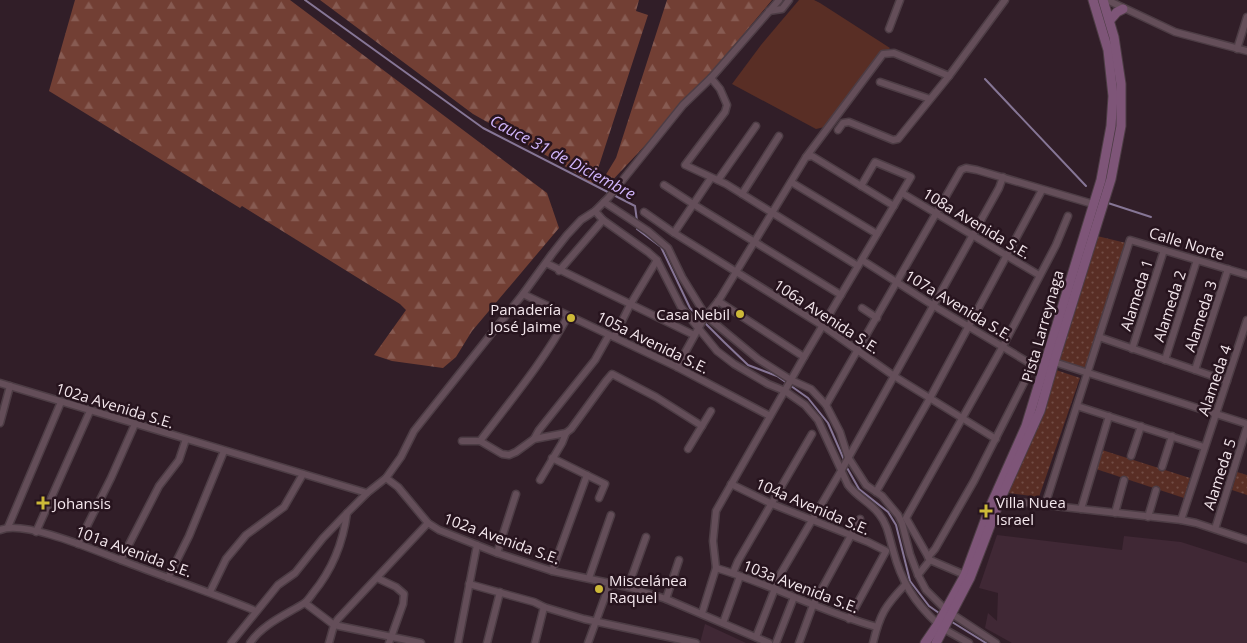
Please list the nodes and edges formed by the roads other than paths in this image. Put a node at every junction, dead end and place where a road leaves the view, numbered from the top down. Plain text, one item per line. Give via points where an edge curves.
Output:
1 (779, 0) edge
2 (789, 0) edge
3 (900, 0) edge
4 (1004, 0) edge
5 (1093, 0) edge
6 (1105, 0) edge
7 (1124, 8) junction
8 (769, 10) junction
9 (1247, 17) edge
10 (1110, 20) junction
11 (1245, 27) edge
12 (889, 28) dead end
13 (1237, 48) junction
14 (1247, 52) edge
15 (949, 76) junction
16 (711, 78) junction
17 (880, 82) dead end
18 (930, 99) junction
19 (756, 126) dead end
20 (838, 130) dead end
21 (779, 136) dead end
22 (809, 157) junction
23 (1003, 177) junction
24 (714, 179) junction
25 (791, 182) junction
26 (664, 184) dead end
27 (861, 186) junction
28 (1042, 190) junction
29 (902, 193) junction
30 (742, 194) junction
31 (693, 204) junction
32 (1093, 204) junction
33 (894, 206) junction
34 (599, 207) junction
35 (644, 212) dead end
36 (772, 212) junction
37 (936, 214) junction
38 (1068, 216) dead end
39 (603, 220) junction
40 (674, 233) junction
41 (877, 234) junction
42 (973, 236) junction
43 (754, 242) junction
44 (1164, 250) junction
45 (1006, 256) junction
46 (657, 260) junction
47 (1197, 260) junction
48 (546, 263) junction
49 (860, 263) junction
50 (1228, 269) junction
51 (559, 270) junction
52 (737, 272) junction
53 (1039, 275) junction
54 (1247, 275) edge
55 (898, 282) junction
56 (523, 294) junction
57 (841, 295) junction
58 (718, 302) junction
59 (630, 305) junction
60 (934, 306) junction
61 (862, 308) dead end
62 (568, 316) junction
63 (706, 316) junction
64 (877, 318) junction
65 (1247, 320) edge
66 (822, 326) junction
67 (968, 326) junction
68 (696, 332) junction
69 (612, 336) junction
70 (1099, 337) junction
71 (1003, 346) junction
72 (1132, 348) junction
73 (858, 350) junction
74 (804, 357) junction
75 (1165, 360) junction
76 (1050, 361) junction
77 (1033, 365) junction
78 (677, 367) junction
79 (1195, 370) junction
80 (1043, 371) junction
81 (1088, 372) junction
82 (894, 376) junction
83 (1227, 381) junction
84 (0, 383) edge
85 (788, 385) junction
86 (10, 386) junction
87 (930, 398) junction
88 (60, 402) junction
89 (826, 405) junction
90 (1077, 406) junction
91 (90, 411) junction
92 (711, 411) dead end
93 (1216, 414) junction
94 (770, 416) junction
95 (1109, 416) junction
96 (963, 419) junction
97 (0, 423) edge
98 (136, 424) junction
99 (702, 426) junction
100 (1142, 426) junction
101 (1247, 426) edge
102 (566, 433) junction
103 (812, 434) dead end
104 (1172, 436) junction
105 (186, 439) junction
106 (534, 439) junction
107 (996, 439) junction
108 (462, 441) dead end
109 (480, 441) junction
110 (1204, 447) junction
111 (688, 449) dead end
112 (224, 451) junction
113 (1132, 456) dead end
114 (552, 458) junction
115 (844, 464) junction
116 (1162, 467) dead end
117 (303, 474) junction
118 (587, 475) junction
119 (386, 478) junction
120 (540, 480) dead end
121 (1124, 480) dead end
122 (731, 484) junction
123 (1156, 490) dead end
124 (876, 492) junction
125 (367, 493) junction
126 (516, 494) dead end
127 (599, 498) dead end
128 (1000, 500) junction
129 (772, 504) junction
130 (1045, 504) junction
131 (1081, 509) junction
132 (347, 513) junction
133 (1115, 513) junction
134 (611, 515) dead end
135 (898, 515) junction
136 (1148, 517) junction
137 (906, 518) junction
138 (860, 519) dead end
139 (812, 520) junction
140 (1181, 520) junction
141 (428, 523) junction
142 (8, 527) junction
143 (1214, 529) junction
144 (0, 530) edge
145 (36, 532) junction
146 (850, 535) junction
147 (646, 537) dead end
148 (1247, 539) edge
149 (78, 544) junction
150 (477, 545) junction
151 (497, 553) junction
152 (929, 559) junction
153 (121, 560) junction
154 (679, 560) dead end
155 (716, 568) junction
156 (552, 571) junction
157 (733, 573) junction
158 (918, 575) junction
159 (964, 575) junction
160 (740, 576) junction
161 (168, 578) junction
162 (377, 578) junction
163 (589, 578) junction
164 (610, 583) junction
165 (469, 584) junction
166 (905, 585) junction
167 (628, 587) junction
168 (775, 589) junction
169 (210, 592) junction
170 (500, 592) junction
171 (794, 597) junction
172 (666, 599) junction
173 (305, 603) junction
174 (814, 604) junction
175 (544, 607) junction
176 (256, 611) junction
177 (702, 613) junction
178 (949, 613) junction
179 (849, 619) junction
180 (597, 621) junction
181 (723, 623) junction
182 (334, 625) junction
183 (245, 626) junction
184 (941, 626) junction
185 (877, 627) junction
186 (255, 636) junction
187 (756, 637) junction
188 (390, 640) edge
189 (232, 643) edge
190 (250, 643) edge
191 (329, 643) edge
192 (421, 643) edge
193 (458, 643) edge
194 (487, 643) edge
195 (535, 643) edge
196 (588, 643) edge
197 (696, 643) edge
198 (769, 643) edge
199 (776, 643) edge
200 (799, 643) edge
201 (873, 643) edge
202 (925, 643) edge
203 (936, 643) edge
204 (969, 643) edge
205 (996, 643) edge

1 - 8 street
2 - 8 street via 782,9
3 - 12 street
4 - 15 street
5 - 32 main road, Pista Larreynaga via 1108,50 1113,96 1107,154
6 - 7 street
6 - 10 main road, Pista Larreynaga
7 - 10 main road
7 - 13 street via 1175,32
8 - 16 street
9 - 11 street
10 - 76 main road, Pista Larreynaga via 1121,84 1118,148 1107,195
11 - 13 street
13 - 14 street
15 - 18 street
15 - 22 street via 894,53 883,54
16 - 24 street, 107a Avenida S.E. via 727,105 725,112 685,165
16 - 34 street via 683,105
17 - 18 street
18 - 20 street via 898,139 849,122 843,123
19 - 24 street
21 - 30 street
22 - 25 street
22 - 27 street
23 - 28 street
23 - 37 street via 972,169 961,170
23 - 42 street
24 - 30 street, 107a Avenida S.E.
24 - 31 street
25 - 36 street
25 - 41 street
26 - 31 street
27 - 29 street via 875,162 911,177
27 - 33 street
28 - 32 street
28 - 45 street
29 - 33 street
29 - 37 street, 108a Avenida S.E.
30 - 36 street, 107a Avenida S.E.
31 - 40 street
31 - 43 street
32 - 76 main road, Pista Larreynaga
33 - 41 street
34 - 39 street
34 - 48 street via 571,230
34 - 63 street via 637,224 668,248
35 - 40 street, 106a Avenida S.E.
36 - 43 street
36 - 49 street, 107a Avenida S.E.
37 - 42 street, 108a Avenida S.E.
37 - 55 street
38 - 53 street
39 - 46 street
39 - 51 street
40 - 52 street, 106a Avenida S.E.
41 - 49 street
42 - 45 street, 108a Avenida S.E.
42 - 60 street
43 - 52 street
43 - 57 street
44 - 47 street, Calle Norte
44 - 70 street, Calle Norte via 1130,240
44 - 72 street, Alameda 1
45 - 53 street, 108a Avenida S.E.
45 - 67 street
46 - 59 street
46 - 68 street
47 - 50 street, Calle Norte
47 - 75 street, Alameda 2
48 - 51 street
48 - 56 street
49 - 55 street, 107a Avenida S.E.
49 - 57 street
50 - 54 street, Calle Norte
50 - 79 street, Alameda 3
51 - 59 street
52 - 58 street
52 - 66 street, 106a Avenida S.E.
53 - 71 street
55 - 60 street, 107a Avenida S.E.
55 - 64 street
56 - 62 street, 105a Avenida S.E.
56 - 119 street via 414,431
57 - 66 street
58 - 63 street
58 - 74 street
59 - 68 street
59 - 69 street
60 - 67 street, 107a Avenida S.E.
60 - 82 street
61 - 64 street
62 - 69 street, 105a Avenida S.E.
62 - 109 street via 523,388
63 - 68 street
63 - 85 street
64 - 73 street
65 - 83 street, Alameda 4
66 - 73 street, 106a Avenida S.E.
66 - 74 street
67 - 71 street, 107a Avenida S.E.
67 - 87 street
68 - 78 street
68 - 85 street via 734,364 768,384
69 - 78 street, 105a Avenida S.E.
69 - 106 street
70 - 72 street
70 - 81 street, Calle Norte
71 - 77 street, 107a Avenida S.E.
71 - 96 street
72 - 75 street
73 - 82 street, 106a Avenida S.E.
73 - 89 street
74 - 85 street
75 - 79 street
76 - 80 main road, Pista Larreynaga
76 - 81 street
76 - 128 main road, Pista Larreynaga via 1040,411
77 - 80 street, 107a Avenida S.E.
77 - 107 street
78 - 94 street, 105a Avenida S.E.
79 - 83 street
80 - 159 main road, Pista Larreynaga via 1029,420
81 - 90 street, Calle Norte
81 - 93 street
82 - 87 street, 106a Avenida S.E.
82 - 115 street
83 - 93 street, Alameda 4
84 - 86 street, 102a Avenida S.E.
85 - 89 street via 811,389
85 - 94 street
85 - 115 street via 818,420
86 - 88 street, 102a Avenida S.E.
86 - 97 street
87 - 96 street, 106a Avenida S.E.
87 - 124 street
88 - 91 street, 102a Avenida S.E.
88 - 142 street
89 - 115 street via 840,432
90 - 95 street
90 - 130 street, Calle Norte
91 - 98 street, 102a Avenida S.E.
91 - 145 street
92 - 99 street
93 - 101 street
93 - 110 street, Alameda 4
94 - 122 street
95 - 100 street
95 - 131 street
96 - 107 street, 106a Avenida S.E.
96 - 137 street
98 - 105 street, 102a Avenida S.E.
98 - 149 street
99 - 102 street via 656,396 612,374
99 - 111 street
100 - 104 street
100 - 113 street
101 - 143 street, Alameda 5
102 - 106 street
102 - 114 street
103 - 129 street
104 - 110 street
104 - 116 street
105 - 112 street, 102a Avenida S.E.
105 - 153 street via 179,460 159,486
106 - 109 street via 508,455
107 - 152 street
108 - 109 street
110 - 140 street, Alameda 4
112 - 117 street, 102a Avenida S.E.
112 - 161 street
114 - 118 street
114 - 120 street
115 - 124 street
115 - 139 street
115 - 166 street via 848,485 879,513 888,530
117 - 125 street, 102a Avenida S.E.
117 - 169 street via 284,507 246,535 226,559
118 - 127 street via 605,484
118 - 156 street
119 - 125 street
119 - 141 street, 102a Avenida S.E. via 398,487
121 - 133 street
122 - 129 street, 104a Avenida S.E.
122 - 155 street via 716,511 713,541
123 - 136 street
124 - 135 street
125 - 132 street
126 - 151 street
128 - 130 street
128 - 178 main road, Pista Larreynaga via 970,578
129 - 139 street, 104a Avenida S.E.
129 - 157 street
130 - 131 street
131 - 133 street
132 - 173 street via 338,553 324,580
132 - 176 street via 322,538 295,573 278,585
133 - 136 street
134 - 163 street
135 - 137 street
135 - 158 street
136 - 140 street
137 - 152 street
138 - 146 street
139 - 146 street, 104a Avenida S.E.
139 - 168 street
140 - 143 street
141 - 150 street, 102a Avenida S.E.
141 - 162 street
142 - 144 street
142 - 145 street, 101a Avenida S.E.
143 - 148 street
145 - 149 street, 101a Avenida S.E.
146 - 174 street
146 - 179 street, 104a Avenida S.E. via 886,551
147 - 167 street
149 - 153 street, 101a Avenida S.E.
150 - 151 street, 102a Avenida S.E.
150 - 165 street
151 - 156 street, 102a Avenida S.E.
152 - 158 street
152 - 159 street
153 - 161 street, 101a Avenida S.E.
154 - 172 street
155 - 157 street, 103a Avenida S.E.
155 - 177 street
156 - 163 street, 102a Avenida S.E.
157 - 160 street, 103a Avenida S.E.
158 - 178 street via 926,590
159 - 178 main road, Pista Larreynaga
160 - 168 street, 103a Avenida S.E.
160 - 181 street
161 - 169 street, 101a Avenida S.E.
162 - 182 street
162 - 188 street via 404,594
163 - 164 street, 102a Avenida S.E.
164 - 167 street, 102a Avenida S.E.
164 - 180 street
165 - 170 street
165 - 193 street
166 - 184 street via 925,612
166 - 185 street via 882,612
167 - 172 street, 102a Avenida S.E.
168 - 171 street, 103a Avenida S.E.
168 - 187 street
169 - 176 street, 101a Avenida S.E.
170 - 175 street
170 - 194 street
171 - 174 street, 103a Avenida S.E.
171 - 199 street
172 - 177 street, 102a Avenida S.E.
173 - 182 street
173 - 186 street
174 - 179 street, 103a Avenida S.E.
174 - 200 street
175 - 180 street
175 - 195 street
176 - 183 street
177 - 181 street, 102a Avenida S.E.
178 - 184 main road, Pista Larreynaga
178 - 205 street
179 - 185 street, 103a Avenida S.E.
180 - 196 street
180 - 197 street
181 - 187 street, 102a Avenida S.E.
182 - 188 street
182 - 191 street
183 - 186 street
183 - 189 street
184 - 202 main road, Pista Larreynaga
184 - 203 main road, Pista Larreynaga
184 - 204 street
185 - 201 street
186 - 190 street
187 - 198 street, 102a Avenida S.E.
188 - 192 street

